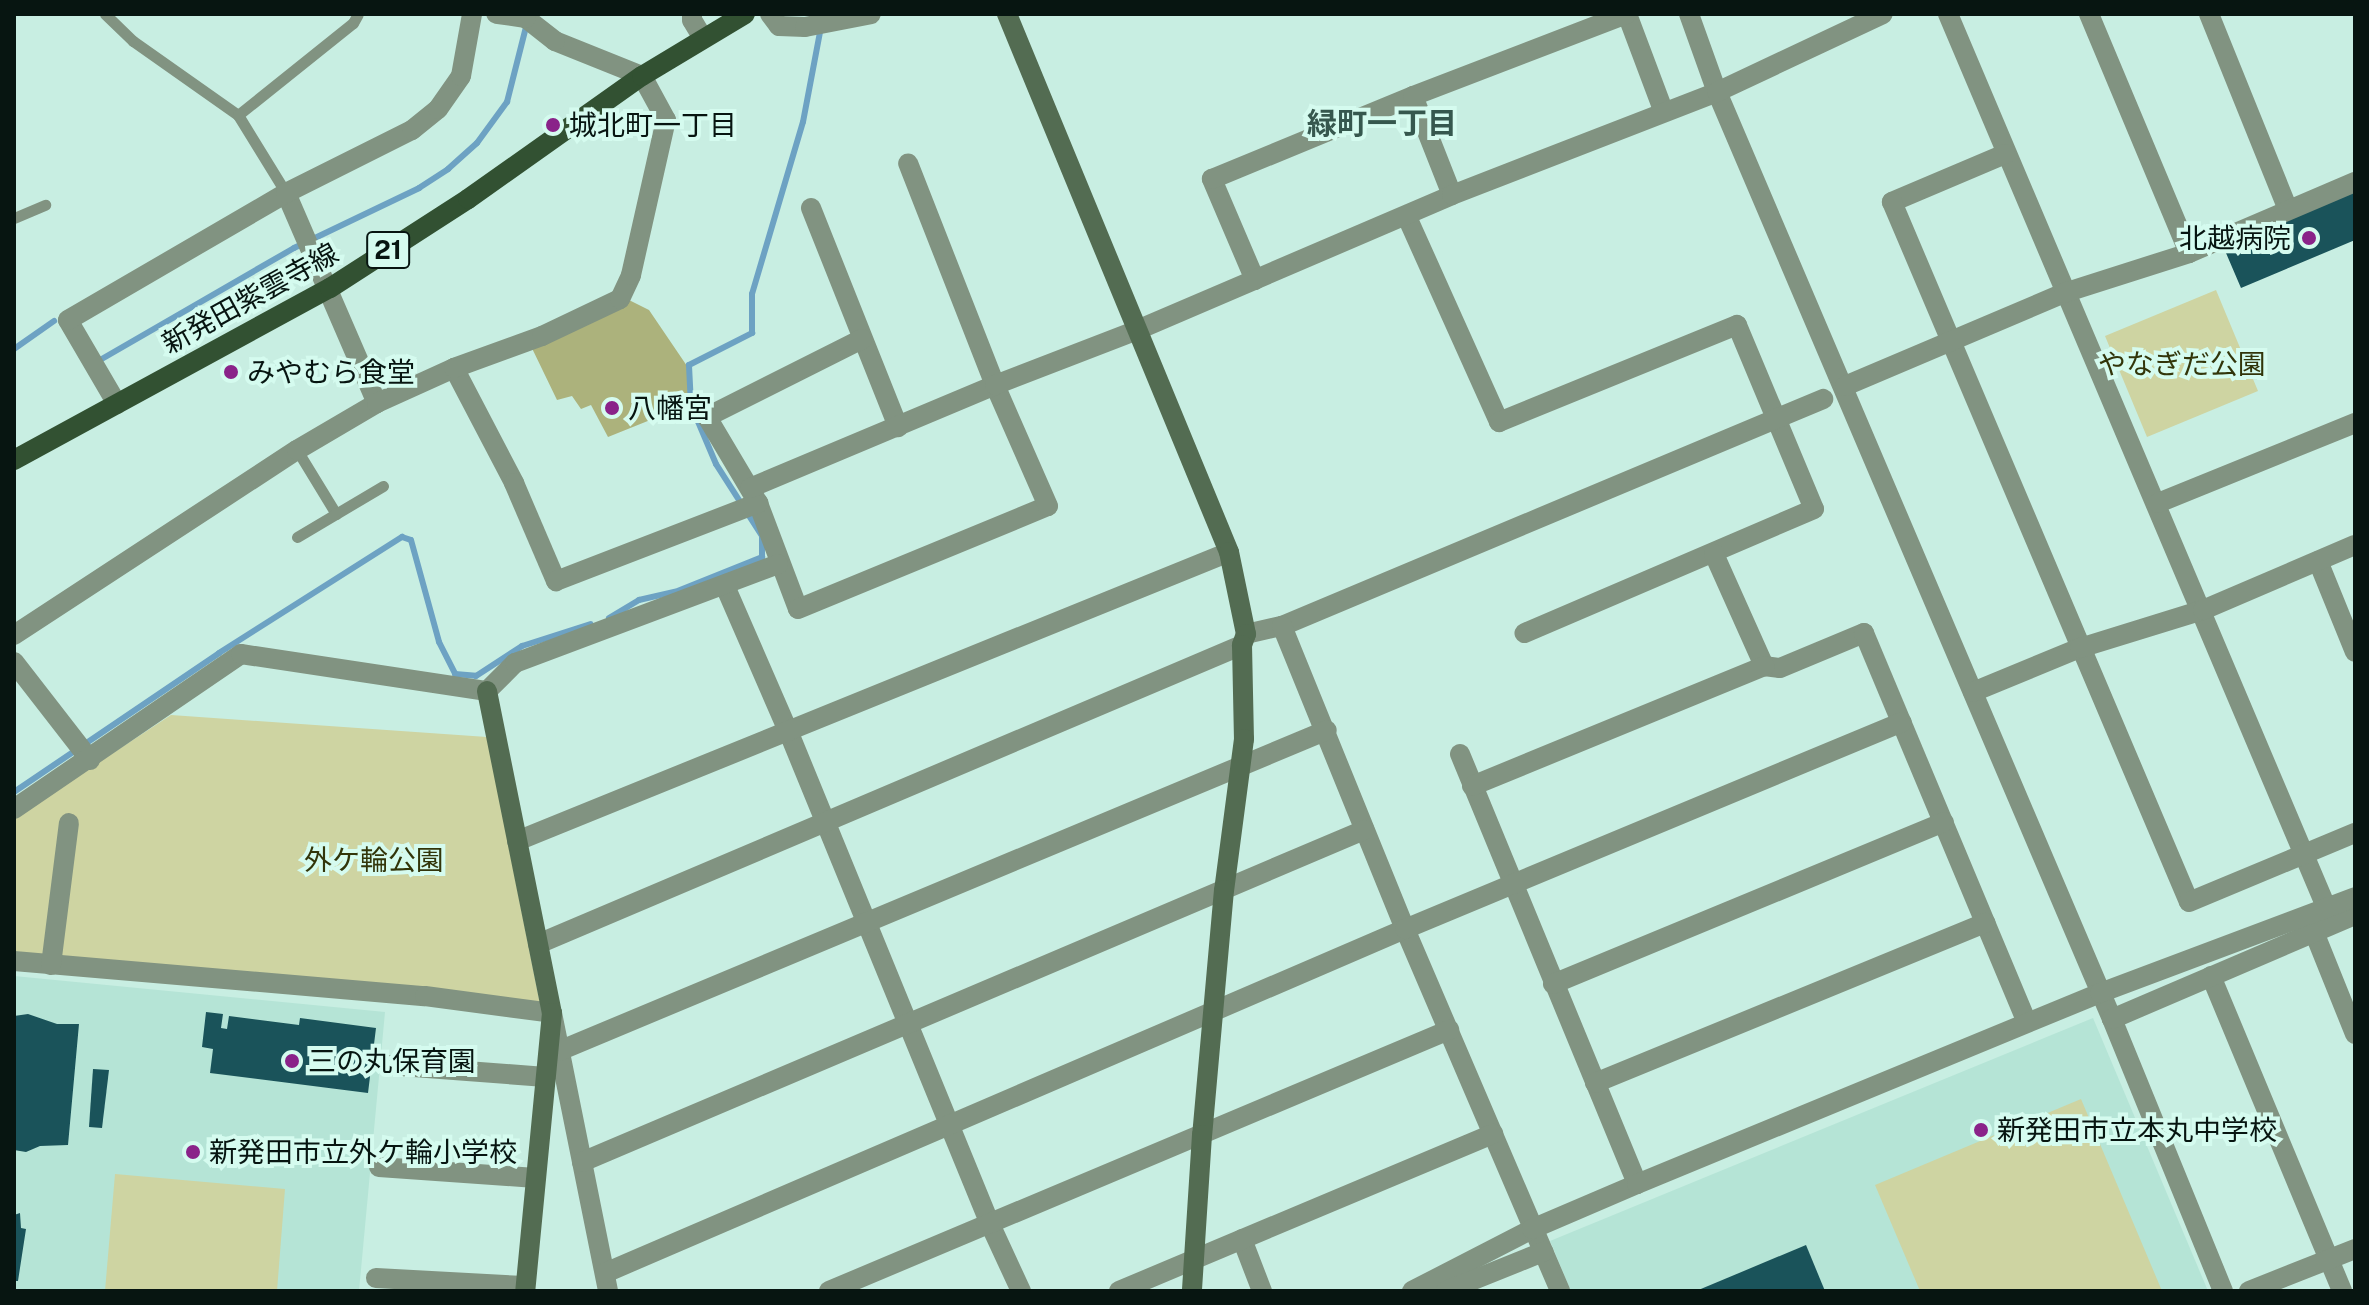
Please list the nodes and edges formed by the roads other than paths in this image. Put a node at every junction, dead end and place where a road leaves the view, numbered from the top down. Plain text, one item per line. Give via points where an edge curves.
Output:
1 (105, 14) edge
2 (358, 14) edge
3 (472, 14) edge
4 (496, 14) edge
5 (692, 14) edge
6 (745, 14) edge
7 (770, 14) edge
8 (871, 14) edge
9 (1007, 14) edge
10 (1627, 14) edge
11 (1689, 14) edge
12 (1948, 14) edge
13 (2089, 14) edge
14 (2209, 14) edge
15 (1871, 16) edge
16 (703, 38) junction
17 (642, 76) junction
18 (1717, 92) junction
19 (1413, 96) junction
20 (1663, 110) junction
21 (238, 115) junction
22 (2005, 154) junction
23 (908, 163) dead end
24 (2355, 182) edge
25 (286, 193) junction
26 (1452, 195) junction
27 (45, 205) dead end
28 (811, 208) dead end
29 (2288, 210) junction
30 (1407, 217) junction
31 (14, 218) edge
32 (2189, 253) junction
33 (1255, 280) junction
34 (330, 288) junction
35 (2064, 293) junction
36 (1135, 331) junction
37 (862, 339) junction
38 (1950, 342) junction
39 (454, 368) junction
40 (995, 385) junction
41 (1845, 386) junction
42 (1823, 399) dead end
43 (377, 403) junction
44 (117, 404) junction
45 (1775, 420) junction
46 (2355, 423) edge
47 (898, 427) junction
48 (297, 450) junction
49 (14, 460) edge
50 (383, 486) dead end
51 (754, 495) junction
52 (2158, 503) junction
53 (336, 514) junction
54 (297, 537) dead end
55 (2355, 545) edge
56 (1229, 552) junction
57 (1714, 554) junction
58 (2318, 561) junction
59 (778, 564) junction
60 (725, 586) junction
61 (2203, 610) junction
62 (1282, 626) junction
63 (1524, 633) dead end
64 (14, 635) edge
65 (1244, 639) junction
66 (2080, 648) junction
67 (2355, 652) edge
68 (14, 662) edge
69 (1764, 666) junction
70 (487, 691) junction
71 (1973, 692) junction
72 (1902, 722) junction
73 (1327, 730) junction
74 (789, 733) junction
75 (1460, 754) dead end
76 (90, 760) junction
77 (1238, 768) junction
78 (1472, 786) junction
79 (14, 809) edge
80 (825, 822) junction
81 (1944, 822) junction
82 (69, 823) dead end
83 (1364, 830) junction
84 (2355, 833) edge
85 (517, 841) junction
86 (2305, 855) junction
87 (1512, 885) junction
88 (1224, 890) junction
89 (2355, 897) edge
90 (2327, 909) junction
91 (2355, 915) edge
92 (867, 923) junction
93 (1986, 923) junction
94 (1405, 929) junction
95 (2314, 932) junction
96 (538, 944) junction
97 (14, 961) edge
98 (51, 965) junction
99 (2211, 976) junction
100 (1553, 984) junction
101 (2100, 993) junction
102 (1215, 1010) junction
103 (552, 1013) junction
104 (2112, 1019) junction
105 (2027, 1022) junction
106 (908, 1024) junction
107 (1449, 1030) junction
108 (2355, 1034) edge
109 (559, 1051) junction
110 (387, 1065) dead end
111 (546, 1077) junction
112 (1595, 1083) junction
113 (949, 1125) junction
114 (1493, 1134) junction
115 (1202, 1135) junction
116 (582, 1162) junction
117 (379, 1167) dead end
118 (536, 1178) junction
119 (1637, 1184) junction
120 (990, 1224) junction
121 (1532, 1229) junction
122 (1242, 1239) junction
123 (2355, 1249) edge
124 (1543, 1252) junction
125 (1195, 1259) junction
126 (2329, 1260) junction
127 (376, 1278) dead end
128 (606, 1282) edge
129 (525, 1288) edge
130 (829, 1291) edge
131 (1021, 1291) edge
132 (1119, 1291) edge
133 (1192, 1291) edge
134 (1262, 1291) edge
135 (1412, 1291) edge
136 (1446, 1291) edge
137 (1560, 1291) edge
138 (2223, 1291) edge
139 (2249, 1291) edge
140 (2342, 1291) edge

1 - 21 lane via 133,41
2 - 21 lane
3 - 25 street via 461,76 438,109 412,130
4 - 17 street via 526,18 555,41
5 - 16 street
6 - 16 main road, 新発田紫雲寺線 / 21
7 - 8 street via 779,26 805,27
9 - 36 street
10 - 19 street
10 - 20 street
11 - 18 street
12 - 22 street
13 - 32 street
14 - 29 street
15 - 18 street
16 - 17 main road, 新発田紫雲寺線 / 21
17 - 34 main road, 新発田紫雲寺線 / 21
17 - 39 street via 666,120 631,275 620,299 542,336
18 - 20 street
18 - 41 street
19 - 26 street
19 - 33 street via 1212,179
20 - 26 street
21 - 25 lane
22 - 35 street
22 - 38 street via 1892,202
23 - 40 street
24 - 29 street
25 - 34 street
25 - 44 street via 68,320
26 - 30 street
27 - 31 lane
28 - 37 street
29 - 32 street
30 - 33 street
30 - 45 street via 1499,422 1737,325
32 - 35 street
33 - 36 street
34 - 43 street
34 - 44 main road, 新発田紫雲寺線 / 21
35 - 38 street
35 - 52 street
36 - 40 street
36 - 56 street
37 - 47 street
37 - 51 street via 707,417
38 - 41 street
38 - 66 street
39 - 43 street
39 - 51 street via 514,483 556,581
40 - 47 street
40 - 59 street via 1048,506 798,609
41 - 71 street
42 - 45 street
43 - 48 street
44 - 49 main road, 新発田紫雲寺線 / 21
45 - 57 street via 1814,509
45 - 62 street
46 - 52 street
47 - 51 street
48 - 53 lane
48 - 64 street
50 - 53 lane
51 - 59 street
52 - 61 street
53 - 54 lane
55 - 58 street
56 - 65 street
56 - 74 street
57 - 63 street
57 - 69 street
58 - 61 street
58 - 67 street
59 - 60 street
60 - 70 street via 515,663
60 - 74 street
61 - 66 street
61 - 86 street
62 - 65 street
62 - 73 street
65 - 77 street via 1244,739
65 - 80 street
66 - 71 street
66 - 86 street via 2189,902
68 - 76 street
69 - 72 street via 1780,668 1864,633
69 - 78 street
70 - 76 street via 241,654
70 - 85 street
71 - 101 street
72 - 81 street
72 - 87 street
73 - 77 street
73 - 83 street
74 - 80 street
74 - 85 street
75 - 78 street
76 - 79 street
77 - 88 street
77 - 92 street
78 - 87 street
80 - 92 street
80 - 96 street
81 - 93 street
81 - 100 street
82 - 98 street
83 - 88 street
83 - 94 street
84 - 86 street
85 - 96 street
86 - 90 street
87 - 94 street
87 - 100 street
88 - 102 street
88 - 106 street
89 - 90 street
90 - 101 street
91 - 95 street
92 - 106 street
92 - 109 street
93 - 105 street
93 - 112 street
94 - 102 street
94 - 107 street
95 - 99 street
95 - 108 street
96 - 103 street
97 - 98 street
98 - 103 street via 425,996
99 - 104 street
99 - 126 street
100 - 112 street
101 - 104 street
101 - 105 street
102 - 113 street
102 - 115 street
103 - 109 street
103 - 111 street
104 - 138 street
105 - 119 street
106 - 113 street
106 - 116 street
107 - 114 street
107 - 115 street
109 - 116 street
110 - 111 street
111 - 118 street
112 - 119 street
113 - 120 street
113 - 128 street
114 - 121 street
114 - 122 street
115 - 120 street
115 - 125 street
116 - 128 street
117 - 118 street
118 - 129 street
119 - 121 street
120 - 130 street
120 - 131 street
121 - 124 street
121 - 135 street
122 - 125 street
122 - 134 street
123 - 126 street
124 - 136 street
124 - 137 street
125 - 132 street
125 - 133 street
126 - 139 street
126 - 140 street
127 - 129 street

